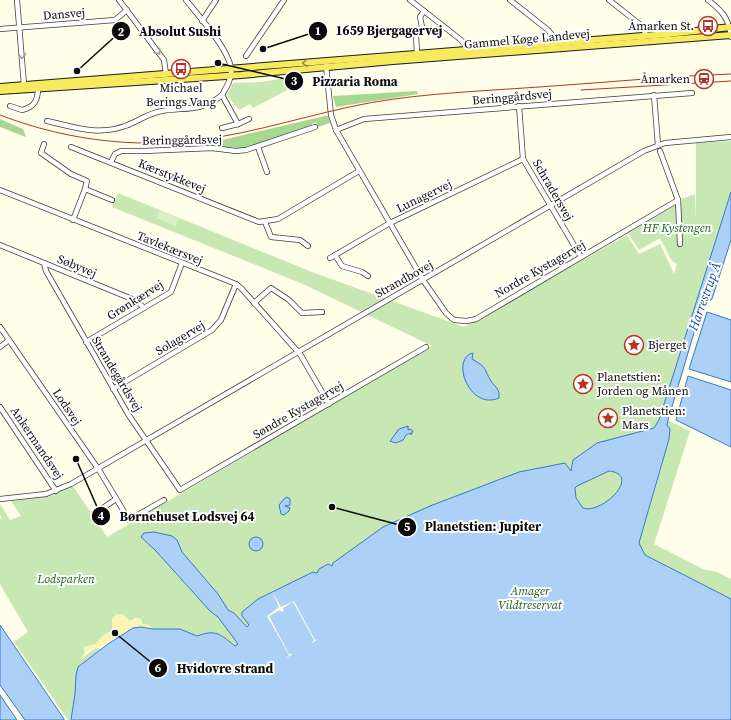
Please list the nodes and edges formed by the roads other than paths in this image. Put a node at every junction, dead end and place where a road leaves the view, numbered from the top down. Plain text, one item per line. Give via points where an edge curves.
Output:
1 (17, 0) edge
2 (119, 0) edge
3 (186, 0) edge
4 (216, 0) edge
5 (284, 0) edge
6 (410, 0) edge
7 (510, 0) edge
8 (609, 0) edge
9 (708, 0) edge
10 (127, 10) junction
11 (424, 11) junction
12 (202, 21) junction
13 (20, 27) junction
14 (730, 27) edge
15 (0, 29) edge
16 (548, 30) junction
17 (646, 35) junction
18 (731, 35) edge
19 (461, 40) junction
20 (558, 42) junction
21 (549, 43) junction
22 (458, 50) junction
23 (470, 50) junction
24 (417, 54) junction
25 (246, 56) dead end
26 (326, 65) junction
27 (231, 73) junction
28 (166, 74) junction
29 (24, 85) junction
30 (0, 87) edge
31 (38, 88) junction
32 (0, 91) edge
33 (692, 93) dead end
34 (654, 95) junction
35 (222, 96) junction
36 (10, 106) dead end
37 (519, 106) junction
38 (249, 118) dead end
39 (47, 121) dead end
40 (238, 124) junction
41 (315, 127) dead end
42 (222, 128) dead end
43 (336, 130) junction
44 (731, 137) edge
45 (44, 144) dead end
46 (658, 144) junction
47 (71, 147) dead end
48 (258, 147) junction
49 (660, 151) dead end
50 (523, 159) junction
51 (111, 162) junction
52 (360, 171) junction
53 (267, 172) dead end
54 (85, 189) junction
55 (0, 190) edge
56 (112, 200) dead end
57 (678, 200) junction
58 (551, 205) junction
59 (73, 220) junction
60 (265, 222) junction
61 (390, 223) junction
62 (680, 244) dead end
63 (0, 245) edge
64 (308, 246) dead end
65 (335, 255) junction
66 (581, 257) junction
67 (330, 258) dead end
68 (44, 263) junction
69 (182, 264) junction
70 (368, 276) dead end
71 (423, 280) junction
72 (236, 284) junction
73 (254, 303) junction
74 (144, 308) junction
75 (322, 312) dead end
76 (0, 327) edge
77 (9, 340) junction
78 (86, 342) junction
79 (0, 347) edge
80 (426, 347) dead end
81 (298, 352) junction
82 (113, 389) junction
83 (329, 404) junction
84 (0, 407) edge
85 (146, 441) junction
86 (97, 469) junction
87 (180, 490) joint
88 (56, 491) junction
89 (0, 499) edge
90 (116, 499) junction
91 (164, 500) dead end
92 (97, 512) dead end

1 - 13 street
2 - 10 street
3 - 12 street
4 - 12 street
5 - 25 street
6 - 11 street
7 - 16 street
8 - 17 street via 642,26
9 - 14 street via 725,15
10 - 13 street, Dansvej via 115,20
10 -> 28 street via 164,60
11 - 19 street
11 - 24 street via 420,17 422,27 416,35
12 - 27 street via 225,52 230,62
13 - 15 street, Dansvej
13 -> 29 street
14 - 17 main road, Gammel Køge Landevej
14 - 18 street
16 - 20 street
16 - 21 street via 551,36
17 - 20 main road, Gammel Køge Landevej
18 - 26 main road, Gammel Køge Landevej
19 - 22 street via 462,44
19 - 23 street
20 - 21 main road, Gammel Køge Landevej
21 - 23 main road, Gammel Køge Landevej
22 - 23 main road, Gammel Køge Landevej
22 - 24 main road, Gammel Køge Landevej
24 - 26 main road, Gammel Køge Landevej
26 - 27 main road, Gammel Køge Landevej
26 - 43 street, Nordre Kystagervej via 331,115
27 - 28 main road, Gammel Køge Landevej
27 - 31 main road, Gammel Køge Landevej
27 - 35 street
28 - 29 main road, Gammel Køge Landevej
29 - 30 main road, Gammel Køge Landevej
31 - 32 main road, Gammel Køge Landevej
31 - 36 street via 38,99 35,103 22,110
33 - 34 street, Beringgårdsvej
34 - 37 street, Beringgårdsvej
34 - 46 street
35 - 39 street via 208,105 152,113 133,123 100,132
35 - 40 street
37 - 43 street, Beringgårdsvej via 364,119
37 - 50 street, Schradersvej
38 - 40 street
40 - 42 street
41 - 48 street, Beringgårdsvej
43 - 52 street, Nordre Kystagervej
44 - 46 street, Strandbovej
45 - 54 street via 41,153 87,181
46 - 58 street, Strandbovej
47 - 51 street, Kærstykkevej
48 - 51 street, Beringgårdsvej via 236,151 212,148 121,151 115,154
48 - 53 street
49 - 57 street
50 - 58 street, Schradersvej
50 - 61 street, Lunagervej
51 - 60 street, Kærstykkevej via 259,222
52 - 60 street via 278,219
52 - 61 street, Nordre Kystagervej
54 - 56 street
54 - 59 street
55 - 59 street, Tavlekærsvej
57 - 62 street
57 - 66 street, Nordre Kystagervej
58 - 66 street, Schradersvej
58 - 71 street, Strandbovej
59 - 69 street, Tavlekærsvej
60 - 64 street via 271,236 300,240
61 - 65 street, Lunagervej
61 - 71 street, Nordre Kystagervej
63 - 68 street, Søbyvej
65 - 67 street, Lunagervej
65 - 70 street via 342,266
66 - 71 street, Nordre Kystagervej via 476,319 467,321 454,320 446,313
68 - 74 street, Søbyvej via 137,301
68 - 78 street, Strandegårdsvej via 46,272
69 - 72 street, Tavlekærsvej
69 - 74 street, Grønkærvej via 171,292
71 - 81 street, Strandbovej
72 - 73 street, Tavlekærsvej
72 - 82 street, Solagervej via 221,320 212,330
73 - 75 street via 271,288 302,313
73 - 81 street, Tavlekærsvej
74 - 78 street, Grønkærvej
76 - 77 street, Lodsvej
77 - 79 street
77 - 86 street, Lodsvej
78 - 82 street, Strandegårdsvej
80 - 83 street, Søndre Kystagervej
81 - 83 street, Tavlekærsvej
81 - 85 street, Strandbovej
82 - 85 street, Strandegårdsvej
83 - 87 street, Søndre Kystagervej
84 - 88 street, Ankermandsvej
85 - 86 street, Strandbovej
85 - 87 street, Strandegårdsvej
86 - 88 street, Strandbovej
86 - 90 street, Lodsvej
88 - 89 street, Strandbovej via 37,496
90 - 91 street, Lodsvej via 129,520
90 - 92 street

